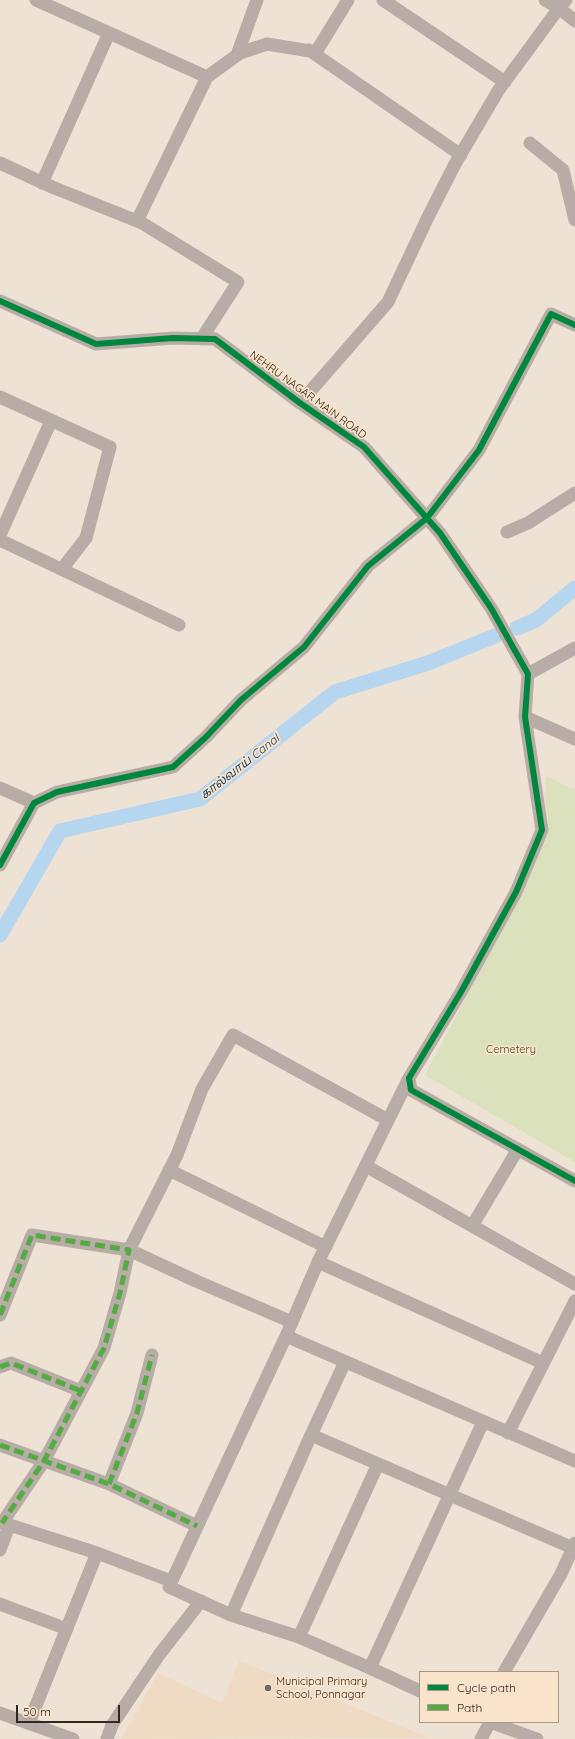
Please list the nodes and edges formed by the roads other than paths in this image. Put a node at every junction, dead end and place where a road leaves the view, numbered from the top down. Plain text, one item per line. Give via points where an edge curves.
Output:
1 (36, 0) edge
2 (257, 0) edge
3 (348, 0) edge
4 (383, 0) edge
5 (546, 0) edge
6 (562, 4) edge
7 (575, 21) edge
8 (109, 33) junction
9 (308, 50) junction
10 (237, 55) junction
11 (207, 77) junction
12 (505, 82) junction
13 (530, 143) dead end
14 (461, 155) junction
15 (0, 163) edge
16 (42, 183) junction
17 (575, 220) edge
18 (137, 221) junction
19 (0, 301) edge
20 (575, 325) edge
21 (202, 338) junction
22 (1, 401) edge
23 (300, 403) junction
24 (51, 421) junction
25 (575, 493) edge
26 (427, 518) junction
27 (507, 532) dead end
28 (0, 535) edge
29 (0, 540) edge
30 (62, 569) junction
31 (178, 625) dead end
32 (575, 648) edge
33 (528, 674) junction
34 (526, 717) junction
35 (575, 739) edge
36 (0, 788) edge
37 (34, 804) junction
38 (0, 865) edge
39 (409, 1078) junction
40 (388, 1120) junction
41 (518, 1149) junction
42 (366, 1166) junction
43 (169, 1170) junction
44 (575, 1181) edge
45 (472, 1226) junction
46 (326, 1247) junction
47 (129, 1250) junction
48 (318, 1262) junction
49 (575, 1284) edge
50 (575, 1301) edge
51 (0, 1315) edge
52 (292, 1322) junction
53 (286, 1336) junction
54 (152, 1355) dead end
55 (345, 1362) junction
56 (543, 1364) junction
57 (0, 1367) edge
58 (80, 1391) junction
59 (483, 1422) junction
60 (508, 1432) junction
61 (311, 1435) junction
62 (0, 1445) edge
63 (44, 1461) junction
64 (575, 1461) edge
65 (378, 1464) junction
66 (109, 1484) junction
67 (450, 1495) junction
68 (4, 1524) edge
69 (197, 1526) junction
70 (574, 1546) edge
71 (0, 1550) edge
72 (97, 1552) junction
73 (172, 1581) junction
74 (201, 1601) junction
75 (0, 1604) edge
76 (231, 1615) junction
77 (66, 1629) junction
78 (299, 1637) junction
79 (370, 1668) junction
80 (505, 1671) edge
81 (419, 1691) edge
82 (0, 1713) edge
83 (29, 1723) junction
84 (489, 1723) edge
85 (493, 1723) edge
86 (73, 1739) edge
87 (107, 1739) edge
88 (481, 1739) edge
89 (537, 1739) edge

1 - 8 street
2 - 10 street
3 - 9 street via 316,52
4 - 12 street
5 - 6 street
6 - 7 street
6 - 12 street
8 - 11 street
8 - 16 street
9 - 10 street via 266,44
9 - 14 street
10 - 11 street
11 - 18 street
12 - 14 street
13 - 17 street via 563,170
14 - 23 street via 388,302
15 - 16 street
16 - 18 street
18 - 21 street via 238,282
19 - 21 street, NEHRU NAGAR MAIN ROAD via 96,344
20 - 26 street via 551,314 479,450
21 - 23 street, NEHRU NAGAR MAIN ROAD via 215,339
22 - 24 street
23 - 26 street, NEHRU NAGAR MAIN ROAD via 364,447
24 - 28 street
24 - 30 street via 110,448 86,538
25 - 27 street via 528,523
26 - 33 street, NEHRU NAGAR MAIN ROAD via 440,532 491,608
26 - 37 street via 368,566 304,647 241,700 173,767 57,792
29 - 30 street
30 - 31 street
32 - 33 street
33 - 34 street
34 - 35 street
34 - 39 street via 542,830 516,892 461,992
36 - 37 street
37 - 38 street
39 - 40 street
39 - 41 street via 411,1090
40 - 42 street
40 - 43 street via 233,1035 202,1089
41 - 44 street
41 - 45 street
42 - 45 street
42 - 46 street
43 - 46 street
43 - 47 street
45 - 49 street
46 - 48 street
47 - 51 street via 32,1235
47 - 52 street
47 - 58 street via 104,1348
48 - 52 street
48 - 56 street
50 - 56 street
52 - 53 street
53 - 55 street
53 - 69 street
54 - 66 street via 137,1413
55 - 59 street
55 - 61 street
56 - 60 street
57 - 58 street via 12,1363
58 - 63 street
59 - 60 street
59 - 67 street
60 - 64 street
61 - 65 street
61 - 76 street
62 - 63 street
63 - 66 street
63 - 68 street
65 - 67 street
65 - 78 street
66 - 69 street
67 - 70 street
67 - 79 street
68 - 71 street
68 - 72 street
69 - 73 street
70 - 80 street via 561,1574
72 - 73 street
72 - 77 street
73 - 74 street via 169,1587
74 - 76 street
74 - 87 street via 159,1655 112,1725
75 - 77 street
76 - 78 street
77 - 83 street
78 - 79 street
79 - 81 street
82 - 83 street
83 - 86 street
84 - 88 street
85 - 89 street

